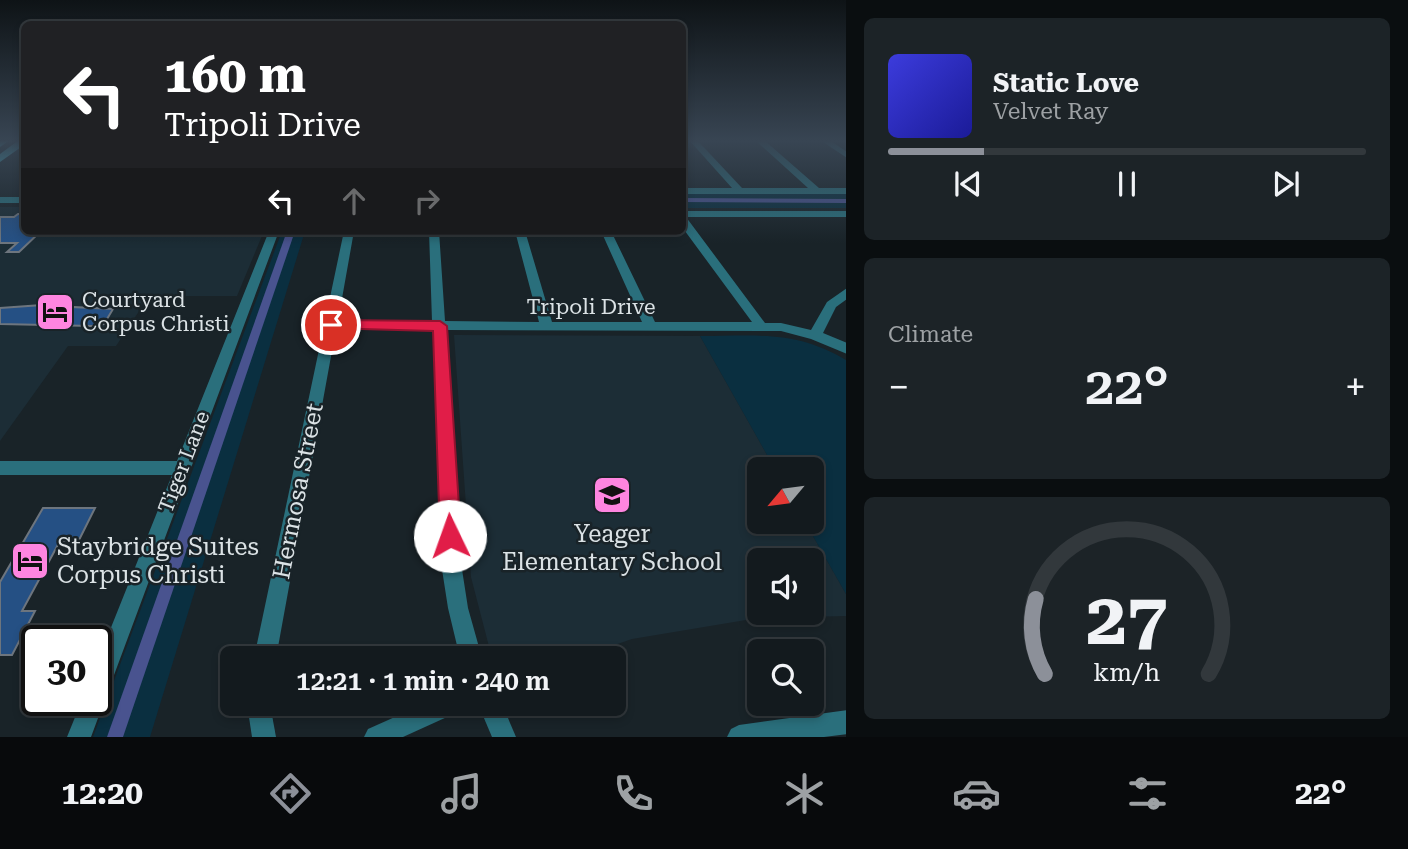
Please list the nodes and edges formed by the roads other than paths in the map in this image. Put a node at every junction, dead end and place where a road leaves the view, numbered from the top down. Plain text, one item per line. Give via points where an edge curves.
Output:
1 (725, 174) edge
2 (798, 174) edge
3 (686, 191) edge
4 (740, 191) junction
5 (817, 191) junction
6 (846, 191) edge
7 (0, 200) edge
8 (21, 200) edge
9 (846, 214) edge
10 (686, 216) edge
11 (686, 222) edge
12 (272, 235) edge
13 (348, 235) edge
14 (434, 235) edge
15 (521, 235) edge
16 (608, 235) edge
17 (846, 292) edge
18 (331, 325) junction
19 (440, 326) junction
20 (547, 326) junction
21 (761, 326) junction
22 (651, 327) junction
23 (815, 335) junction
24 (846, 349) edge
25 (0, 468) edge
26 (181, 468) junction
27 (267, 646) edge
28 (468, 646) edge
29 (112, 651) edge
30 (88, 716) edge
31 (261, 716) edge
32 (423, 716) edge
33 (495, 716) edge
34 (846, 722) edge
35 (79, 737) edge
36 (264, 737) edge
37 (376, 737) edge
38 (504, 737) edge
39 (739, 737) edge

1 - 4 street
2 - 5 street
3 - 4 street
4 - 5 street
5 - 6 street
7 - 8 street
9 - 10 street
11 - 21 street
12 - 26 street, Tiger Lane
13 - 18 street, Hermosa Street
14 - 19 street
15 - 20 street
16 - 22 street
17 - 23 street via 831,305
18 - 19 street, Tripoli Drive
18 - 27 street, Hermosa Street
19 - 20 street, Tripoli Drive
19 - 28 street via 452,562
20 - 22 street, Tripoli Drive
21 - 22 street, Tripoli Drive
21 - 23 street, Tripoli Drive
23 - 24 street, Tripoli Drive
25 - 26 street
26 - 29 street, Tiger Lane
30 - 35 street
31 - 36 street
32 - 37 street
33 - 38 street
34 - 39 street

